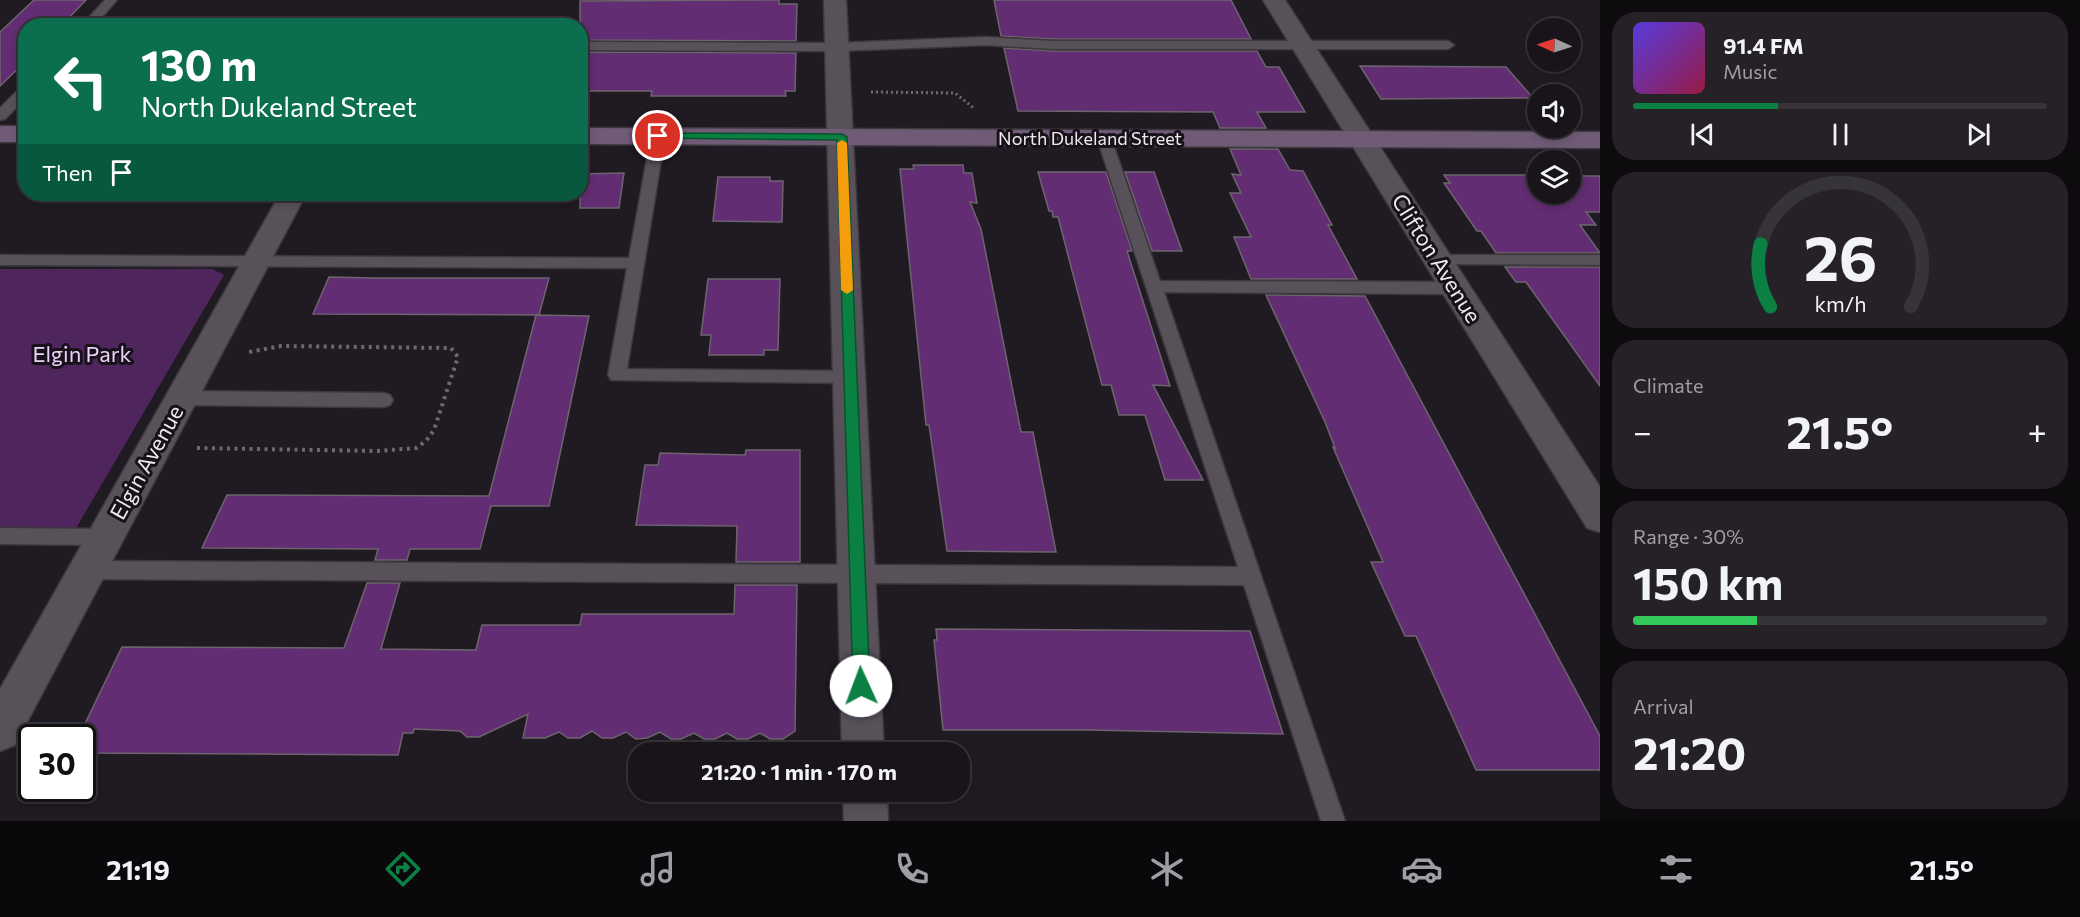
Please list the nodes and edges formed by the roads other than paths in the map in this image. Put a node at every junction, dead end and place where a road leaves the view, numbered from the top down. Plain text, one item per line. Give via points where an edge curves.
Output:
1 (111, 0) edge
2 (835, 0) edge
3 (1274, 0) edge
4 (94, 18) edge
5 (1448, 45) dead end
6 (588, 46) edge
7 (1303, 46) junction
8 (837, 47) junction
9 (18, 98) edge
10 (0, 116) edge
11 (0, 134) edge
12 (18, 134) edge
13 (588, 136) edge
14 (658, 136) junction
15 (842, 137) junction
16 (1104, 138) junction
17 (1362, 139) junction
18 (1600, 140) edge
19 (289, 201) edge
20 (0, 260) edge
21 (1438, 260) junction
22 (1600, 260) edge
23 (256, 261) junction
24 (636, 263) junction
25 (1154, 286) junction
26 (1456, 288) junction
27 (850, 377) junction
28 (181, 398) junction
29 (384, 400) dead end
30 (1600, 517) edge
31 (0, 536) edge
32 (105, 537) junction
33 (87, 570) junction
34 (857, 574) junction
35 (1251, 576) junction
36 (0, 730) edge
37 (863, 742) edge
38 (865, 802) edge
39 (866, 821) edge
40 (1333, 821) edge

1 - 4 lane
2 - 8 street
3 - 7 street, Clifton Avenue
5 - 7 lane
6 - 8 lane
7 - 8 lane via 987,41
7 - 17 street, Clifton Avenue
8 - 15 street
9 - 10 lane
11 - 12 street
13 - 14 street, North Dukeland Street
14 - 15 street, North Dukeland Street
14 - 24 lane
15 - 16 street, North Dukeland Street
15 - 27 street
16 - 17 street, North Dukeland Street
16 - 25 lane
17 - 18 street, North Dukeland Street
17 - 21 street, Clifton Avenue
19 - 23 street, Elgin Avenue
20 - 23 lane
21 - 22 lane
21 - 26 street, Clifton Avenue
23 - 24 lane
23 - 28 street, Elgin Avenue
24 - 27 lane via 617,375
25 - 26 lane
25 - 35 lane
26 - 30 street, Clifton Avenue
27 - 34 street
28 - 29 lane
28 - 32 street, Elgin Avenue
31 - 32 lane
32 - 33 street, Elgin Avenue
33 - 34 lane
33 - 36 street, Elgin Avenue
34 - 35 lane
34 - 37 street
35 - 40 lane
38 - 39 street

